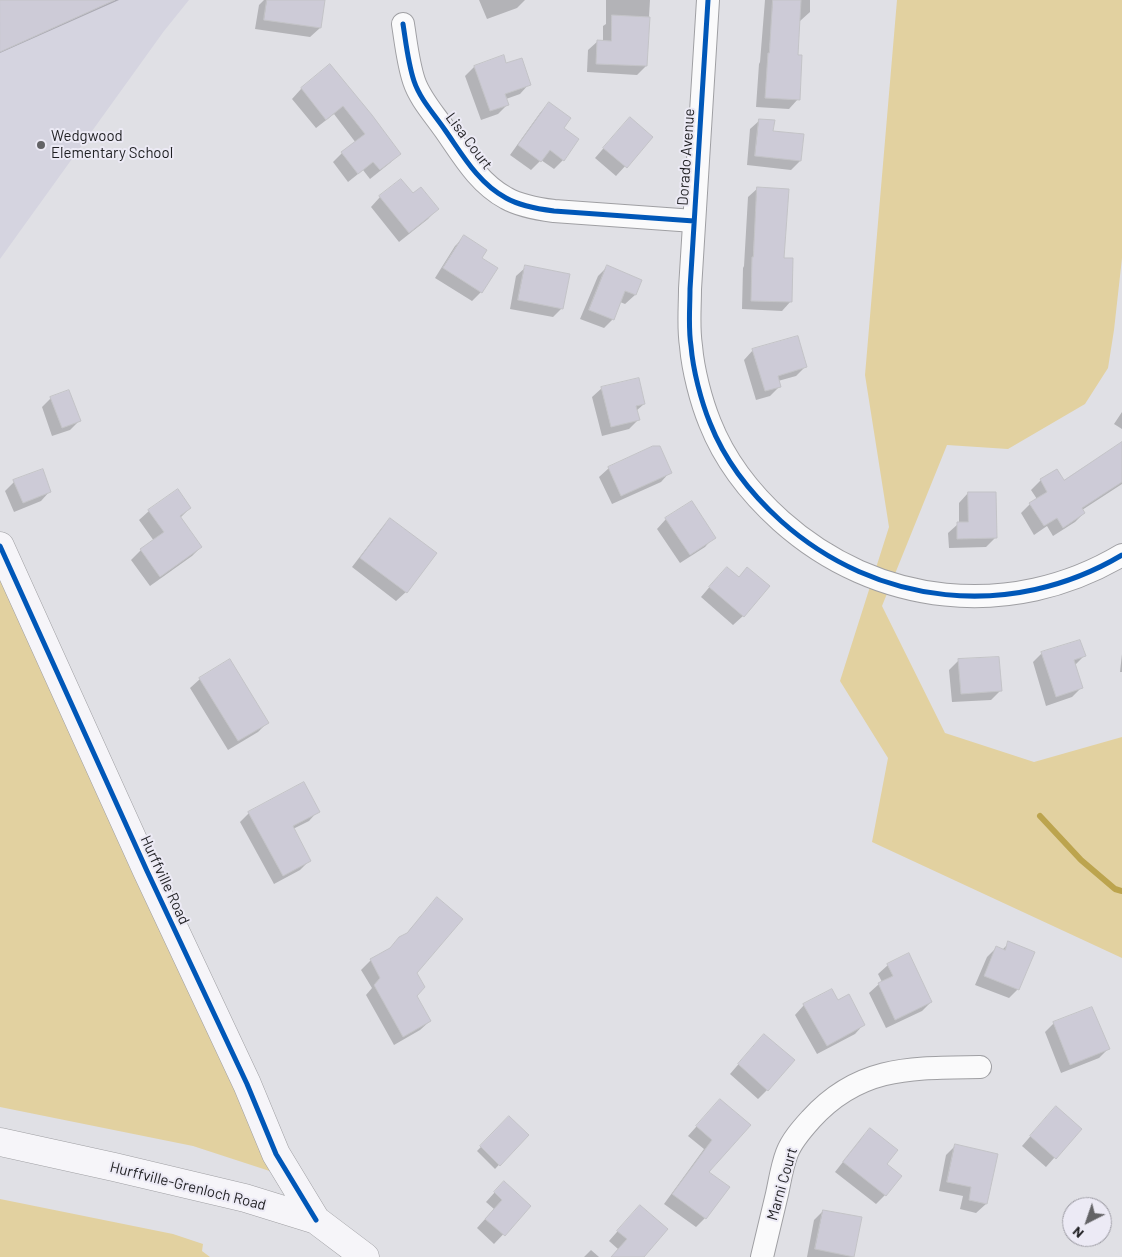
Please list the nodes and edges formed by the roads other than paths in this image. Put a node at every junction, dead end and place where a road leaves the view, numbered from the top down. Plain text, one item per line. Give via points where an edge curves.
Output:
1 (708, 0) edge
2 (403, 24) dead end
3 (694, 222) junction
4 (0, 546) edge
5 (1122, 555) edge
6 (980, 1067) dead end
7 (0, 1142) edge
8 (316, 1220) junction
9 (365, 1257) edge
10 (762, 1257) edge

1 - 3 street, Dorado Avenue
2 - 3 street, Lisa Court via 410,67 421,97 483,181 506,198 554,211
3 - 5 street, Dorado Avenue via 690,346 703,404 727,456 743,479 762,503 803,539 843,564 883,581 958,596 1005,595 1043,588 1082,575
4 - 8 street, Hurffville Road via 247,1084 276,1154
6 - 10 street, Marni Court via 930,1068 874,1076 852,1086 819,1110 788,1152
7 - 8 street, Hurffville-Grenloch Road via 245,1198
8 - 9 street, Hurffville-Grenloch Road

